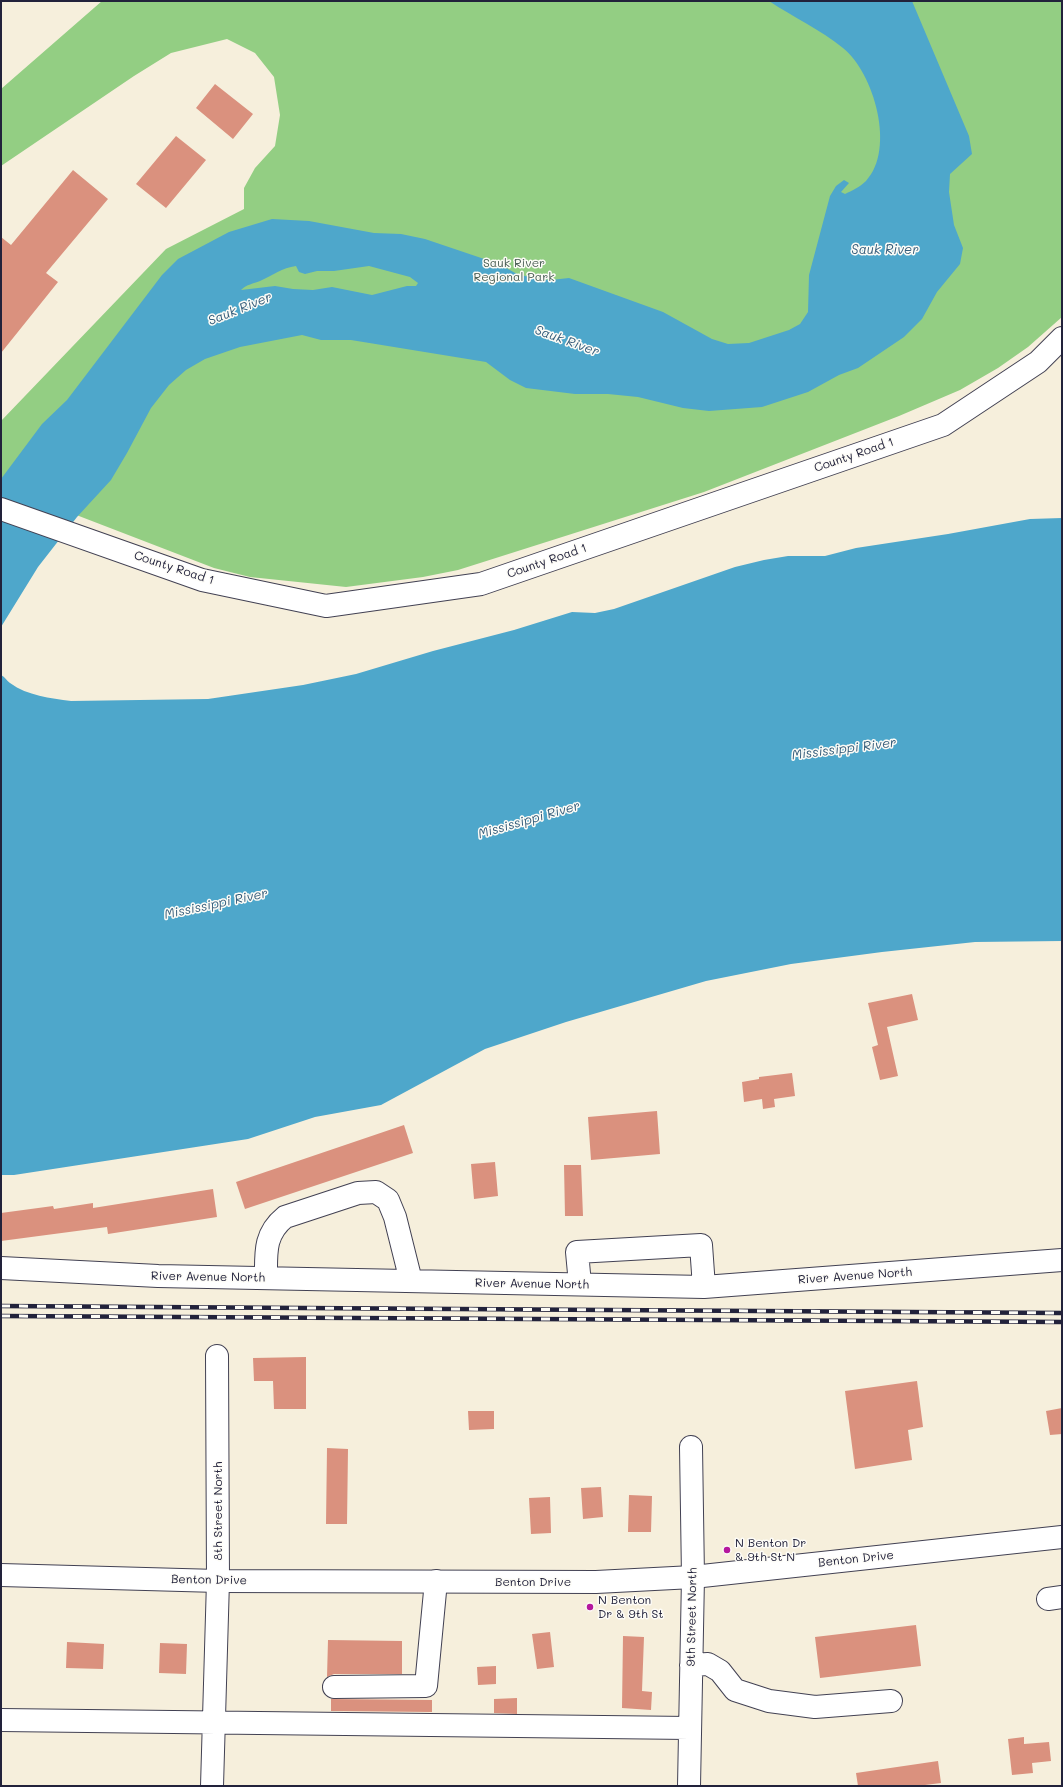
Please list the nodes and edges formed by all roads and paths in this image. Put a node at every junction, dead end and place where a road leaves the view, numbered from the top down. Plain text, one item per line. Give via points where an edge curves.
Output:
1 (1062, 338) edge
2 (1, 509) edge
3 (1062, 1260) edge
4 (1, 1268) edge
5 (266, 1278) junction
6 (411, 1281) junction
7 (580, 1284) junction
8 (704, 1287) junction
9 (217, 1356) dead end
10 (691, 1447) dead end
11 (1062, 1537) edge
12 (1, 1575) edge
13 (693, 1577) junction
14 (218, 1581) junction
15 (436, 1581) junction
16 (691, 1665) junction
17 (334, 1687) dead end
18 (891, 1701) dead end
19 (1, 1720) edge
20 (214, 1723) junction
21 (689, 1728) junction
22 (212, 1786) edge
23 (689, 1786) edge

1 - 2 street, County Road 1 via 1038,362 943,425 481,584 326,606 202,580
3 - 8 street, River Avenue North
4 - 5 street, River Avenue North via 158,1276
5 - 6 street, River Avenue North
5 - 6 street via 267,1244 276,1224 285,1216 358,1193 376,1192 388,1200 395,1217
6 - 7 street, River Avenue North
7 - 8 street, River Avenue North
7 - 8 street via 577,1252 701,1245
9 - 14 street, 8th Street North
10 - 13 street, 9th Street North
11 - 13 street, Benton Drive
12 - 14 street, Benton Drive
13 - 15 street, Benton Drive via 596,1582
13 - 16 street, 9th Street North
14 - 15 street, Benton Drive
14 - 20 street, 8th Street North
15 - 17 street via 426,1686
16 - 18 street via 708,1664 720,1672 735,1690 769,1701 815,1707
16 - 21 street, 9th Street North
19 - 20 street
20 - 21 street
20 - 22 street, 8th Street North
21 - 23 street, 9th Street North

